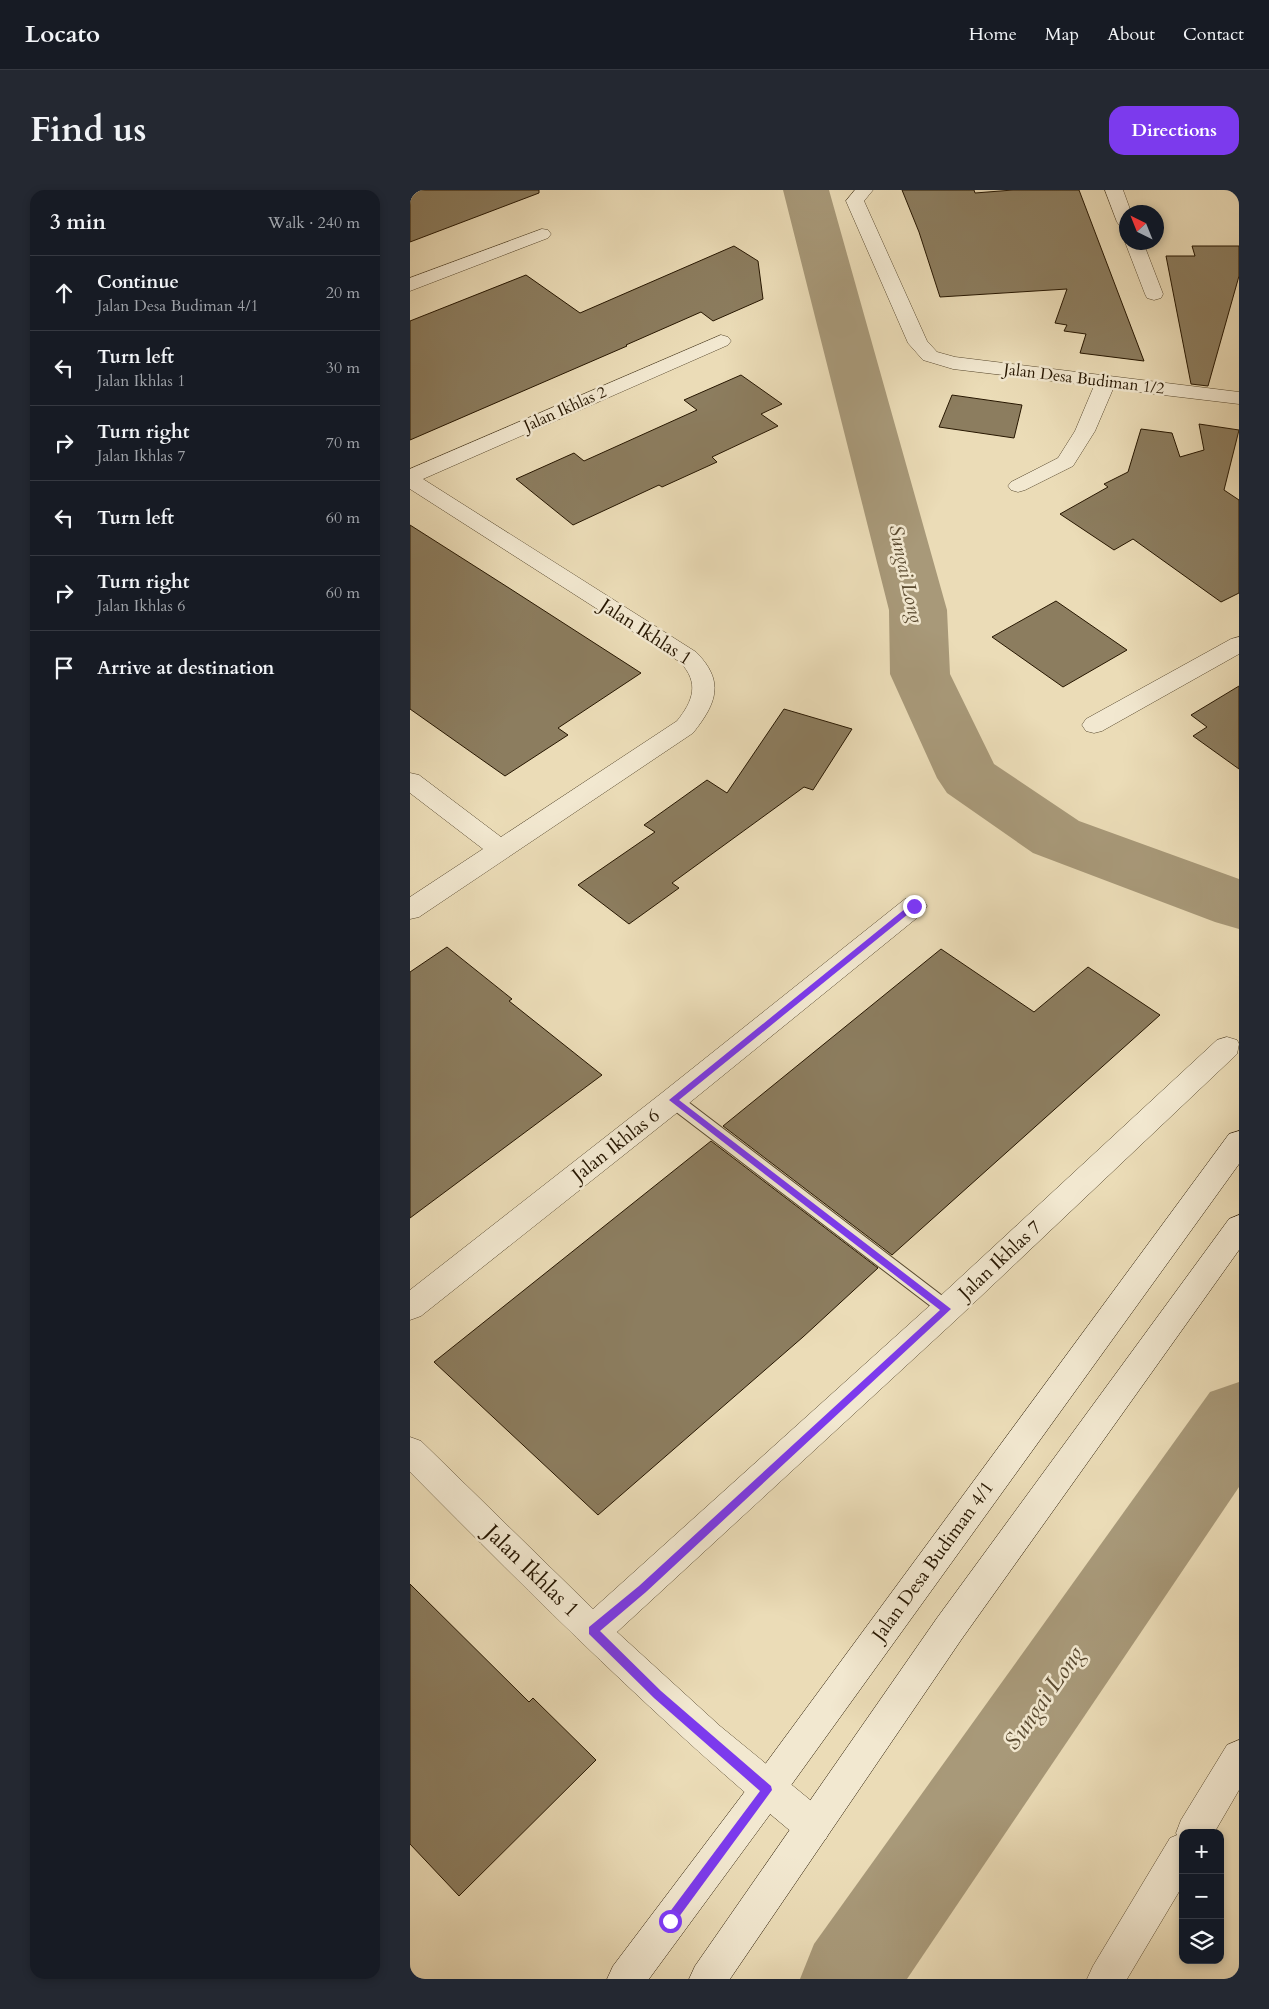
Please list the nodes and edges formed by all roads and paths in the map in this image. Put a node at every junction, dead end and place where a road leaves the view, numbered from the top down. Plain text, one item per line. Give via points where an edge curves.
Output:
1 (864, 190) edge
2 (1114, 190) edge
3 (1120, 205) edge
4 (542, 234) dead end
5 (1137, 250) edge
6 (410, 285) edge
7 (1154, 294) dead end
8 (720, 342) dead end
9 (1106, 382) junction
10 (1239, 398) edge
11 (410, 478) edge
12 (1018, 486) dead end
13 (1239, 644) edge
14 (1094, 725) dead end
15 (410, 781) edge
16 (500, 848) junction
17 (914, 906) dead end
18 (410, 910) edge
19 (1227, 1047) dead end
20 (673, 1100) junction
21 (1239, 1142) edge
22 (1239, 1227) edge
23 (410, 1307) edge
24 (946, 1309) junction
25 (410, 1451) edge
26 (593, 1631) junction
27 (1239, 1757) edge
28 (767, 1790) junction
29 (813, 1826) junction
30 (1196, 1829) edge
31 (1179, 1858) edge
32 (626, 1979) edge
33 (708, 1979) edge
34 (1106, 1979) edge

1 - 9 street, Jalan Desa Budiman 1/2 via 855,201 918,343 930,356 953,364
2 - 3 street
4 - 6 street
5 - 7 street
8 - 11 street, Jalan Ikhlas 2
9 - 10 street, Jalan Desa Budiman 1/2
9 - 12 street via 1085,431 1066,462
11 - 16 street, Jalan Ikhlas 1 via 688,657 705,681 701,702 685,727
13 - 14 street
15 - 16 street
16 - 18 street, Jalan Ikhlas 1
17 - 20 street, Jalan Ikhlas 6
19 - 24 street, Jalan Ikhlas 7
20 - 23 street, Jalan Ikhlas 6
20 - 24 lane
21 - 28 street, Jalan Desa Budiman 4/1
22 - 29 street via 949,1629
24 - 26 street, Jalan Ikhlas 7
25 - 26 street, Jalan Ikhlas 1
26 - 28 street, Jalan Ikhlas 1 via 658,1694
27 - 30 street
28 - 29 street, Jalan Ikhlas 1
28 - 32 street, Jalan Desa Budiman 4/1
29 - 33 street
31 - 34 street

